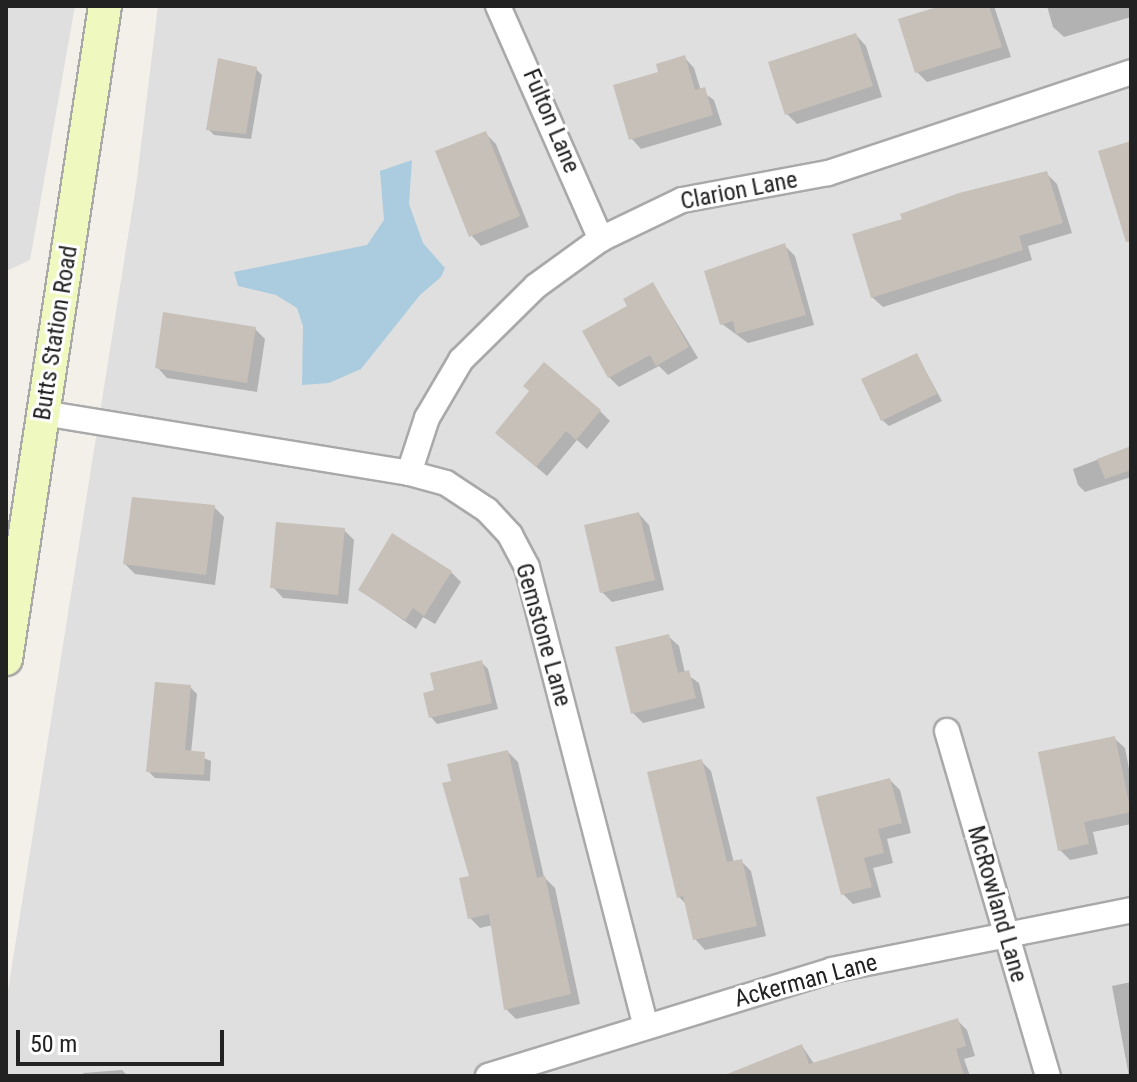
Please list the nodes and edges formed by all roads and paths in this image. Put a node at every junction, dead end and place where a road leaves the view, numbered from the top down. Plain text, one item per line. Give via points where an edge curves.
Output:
1 (105, 6) edge
2 (498, 6) edge
3 (1131, 72) edge
4 (601, 239) junction
5 (43, 413) junction
6 (409, 473) junction
7 (6, 659) edge
8 (947, 731) dead end
9 (1131, 910) edge
10 (1006, 933) junction
11 (646, 1027) junction
12 (488, 1076) edge
13 (1048, 1076) edge

1 - 5 main road, Butts Station Road
2 - 4 street, Fulton Lane via 507,16
3 - 4 street, Clarion Lane via 828,173 682,200
4 - 6 street, Clarion Lane via 536,286 461,360 427,418
5 - 6 street, Gemstone Lane
5 - 7 main road, Butts Station Road
6 - 11 street, Gemstone Lane via 446,483 487,510 510,535 527,567
8 - 10 street, McRowland Lane
9 - 10 street, Ackerman Lane
10 - 11 street, Ackerman Lane via 832,970
10 - 13 street, McRowland Lane
11 - 12 street, Ackerman Lane

